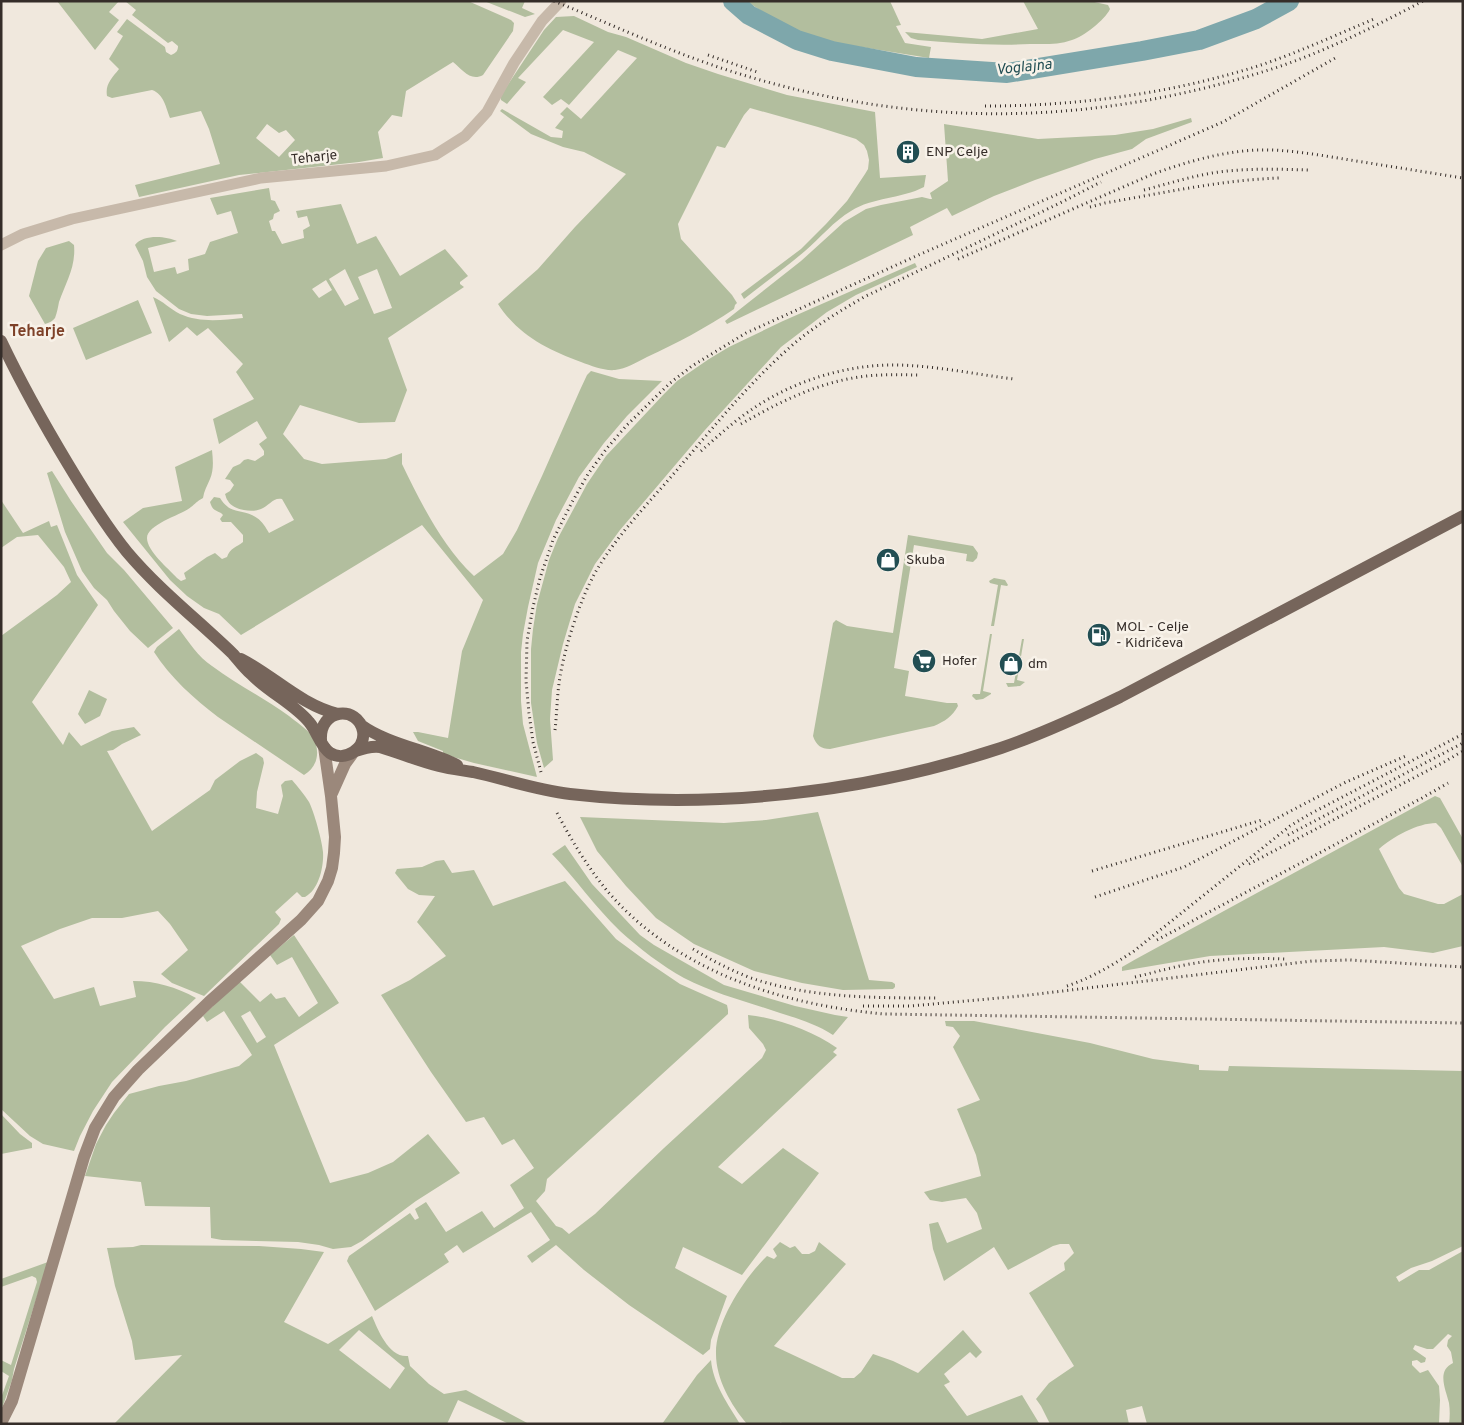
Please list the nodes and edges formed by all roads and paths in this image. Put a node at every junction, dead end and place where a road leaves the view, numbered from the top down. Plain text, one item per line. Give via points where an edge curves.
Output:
1 (561, 1) edge
2 (1, 245) edge
3 (1, 341) edge
4 (1463, 516) edge
5 (234, 655) junction
6 (338, 714) junction
7 (361, 725) junction
8 (322, 743) junction
9 (355, 752) junction
10 (473, 772) junction
11 (331, 796) junction
12 (1, 1423) edge

1 - 2 street, Teharje via 542,21 487,112 465,136 435,155 386,166 261,178 72,219 23,234
3 - 5 main road via 52,437 91,502 127,552 166,594
4 - 10 main road via 1076,718 1001,748 924,770 863,784 802,792 680,800 620,799 568,793
5 - 6 main road via 317,707
5 - 8 main road via 251,675 306,719
6 - 7 main road via 351,716
6 - 8 main road via 326,720 321,733
7 - 9 main road via 363,739
7 - 10 main road
8 - 9 main road via 335,755
8 - 11 main road
9 - 10 main road via 380,747 438,766
9 - 11 main road via 345,764
11 - 12 main road via 335,837 333,860 328,881 318,901 138,1070 114,1097 95,1128 12,1401

